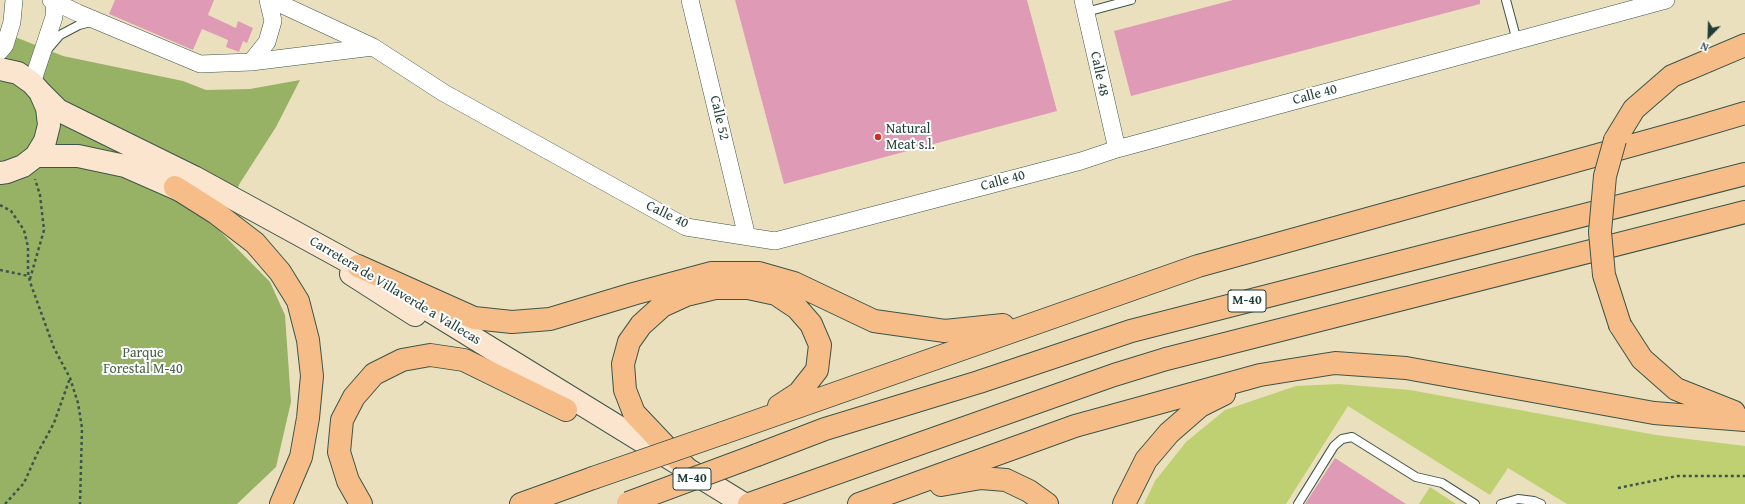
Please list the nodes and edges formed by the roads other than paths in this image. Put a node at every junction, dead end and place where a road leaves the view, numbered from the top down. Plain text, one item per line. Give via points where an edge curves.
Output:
1 (14, 0) edge
2 (268, 0) edge
3 (272, 0) edge
4 (690, 0) edge
5 (1131, 0) edge
6 (1506, 0) edge
7 (1666, 0) edge
8 (53, 1) edge
9 (1635, 4) edge
10 (1084, 6) edge
11 (95, 21) junction
12 (1517, 41) junction
13 (1745, 45) edge
14 (373, 47) junction
15 (0, 51) edge
16 (40, 58) junction
17 (251, 62) junction
18 (0, 69) edge
19 (36, 87) junction
20 (1745, 113) edge
21 (1117, 149) junction
22 (33, 158) junction
23 (0, 173) edge
24 (1745, 174) edge
25 (175, 187) junction
26 (1745, 212) edge
27 (747, 237) junction
28 (358, 266) junction
29 (1038, 322) junction
30 (1260, 375) junction
31 (566, 410) junction
32 (1745, 416) edge
33 (1745, 420) edge
34 (751, 424) junction
35 (688, 470) junction
36 (869, 500) edge
37 (530, 501) edge
38 (281, 504) edge
39 (361, 504) edge
40 (504, 504) edge
41 (626, 504) edge
42 (723, 504) edge
43 (744, 504) edge
44 (749, 504) edge
45 (1047, 504) edge
46 (1124, 504) edge
47 (1298, 504) edge
48 (1474, 504) edge
49 (1501, 504) edge
50 (1541, 504) edge

1 - 15 street via 12,22 5,45
2 - 17 street via 273,22 267,42
3 - 14 street, Calle 40
4 - 27 street, Calle 52
5 - 10 lane
6 - 12 lane
7 - 9 street, Calle 40
8 - 11 street
8 - 16 street via 54,17
9 - 12 street, Calle 40
10 - 21 street, Calle 48
11 - 16 lane via 79,25 60,35
11 - 17 street via 200,64
12 - 21 street, Calle 40
13 - 32 highway, bridge via 1672,76 1634,110 1615,140 1605,176 1600,232 1604,275 1620,325 1642,359 1676,389
14 - 17 street
14 - 27 street, Calle 40 via 444,93 686,227
16 - 19 street
18 - 19 main road, Carretera de Villaverde a Vallecas via 18,73
19 - 22 main road via 47,108 49,125 45,141
19 - 28 main road, Carretera de Villaverde a Vallecas via 58,110 194,177
20 - 29 highway via 1198,266
21 - 27 street, Calle 40 via 796,237 775,241
22 - 23 main road via 22,166
22 - 25 main road, Carretera de Villaverde a Vallecas via 78,156 125,166
24 - 41 highway, M-40, bridge via 1131,331 979,382 825,429
25 - 31 main road, Carretera de Villaverde a Vallecas via 352,275
25 - 38 highway via 216,213 255,243 280,272 298,301 308,340 312,376 301,457
26 - 44 highway via 1166,359
28 - 29 highway via 474,318 512,322 550,320 711,273 759,273 787,281 874,321 945,331
28 - 35 main road, Carretera de Villaverde a Vallecas
29 - 34 highway
30 - 33 highway via 1335,363 1406,368 1654,413
30 - 36 highway via 1075,426
30 - 46 highway via 1200,406 1169,433 1146,460
31 - 39 highway via 464,360 430,355 402,360 374,374 354,397 342,420 339,452 348,482
31 - 42 main road, Carretera de Villaverde a Vallecas
34 - 35 highway via 800,393 817,370 820,344 811,324 796,308 776,294 748,288 715,288 686,295 662,306 641,325 629,342 623,364 625,390 634,413
34 - 37 highway, bridge
35 - 43 main road, Carretera de Villaverde a Vallecas
36 - 45 highway via 981,478 1006,480 1029,491
37 - 40 highway
47 - 48 lane via 1334,446 1342,438 1352,437 1416,477 1442,483
49 - 50 lane via 1518,499

